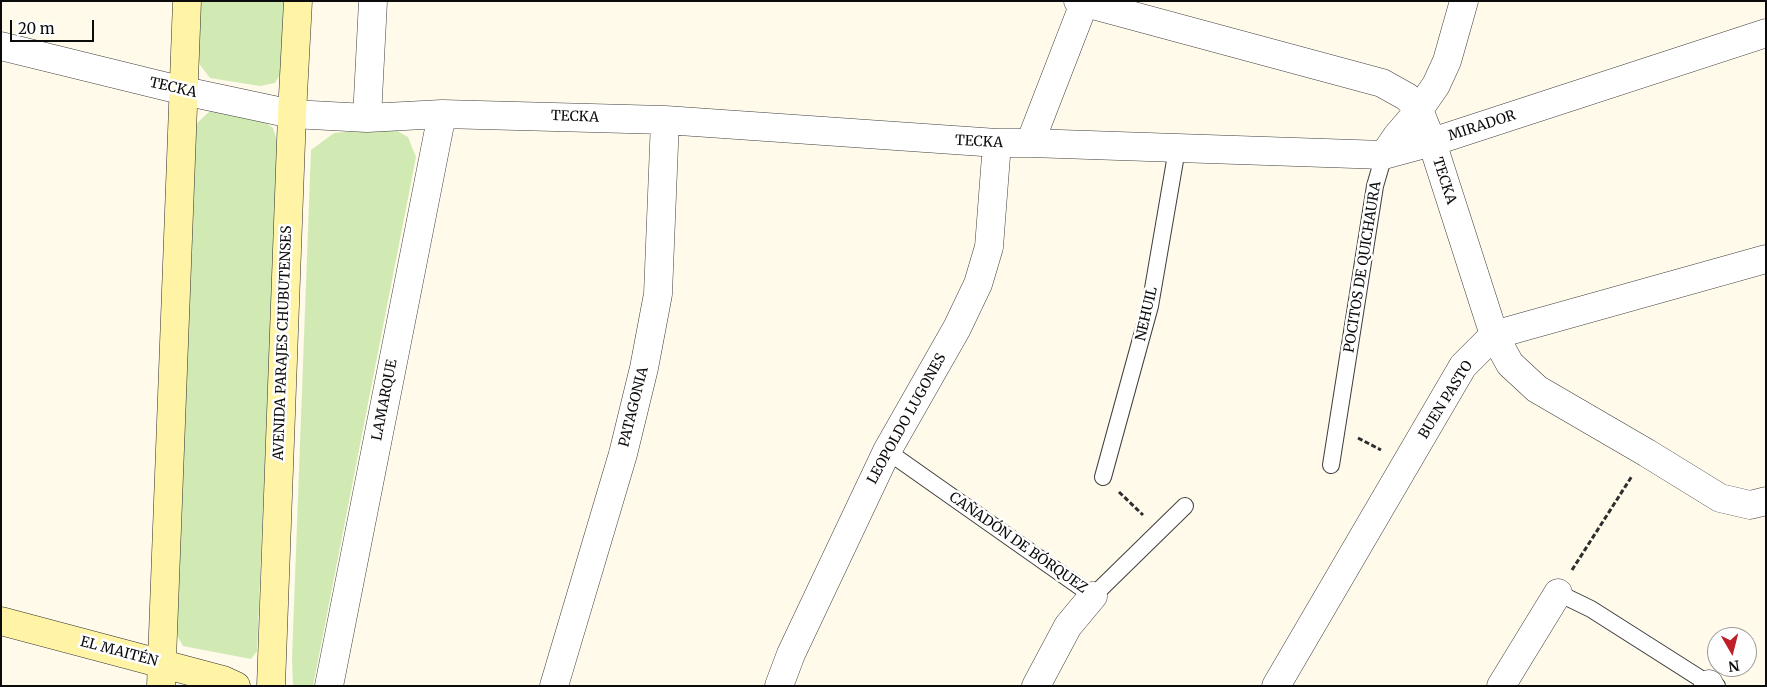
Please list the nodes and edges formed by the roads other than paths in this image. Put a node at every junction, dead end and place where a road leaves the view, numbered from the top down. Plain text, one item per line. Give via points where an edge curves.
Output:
1 (187, 1) edge
2 (298, 1) edge
3 (373, 1) edge
4 (1464, 1) edge
5 (1083, 2) edge
6 (1766, 33) edge
7 (1, 46) edge
8 (184, 91) junction
9 (1419, 110) junction
10 (292, 114) junction
11 (442, 114) junction
12 (367, 118) junction
13 (665, 120) junction
14 (1432, 142) junction
15 (1030, 143) junction
16 (997, 144) junction
17 (1177, 149) junction
18 (1384, 154) junction
19 (1766, 258) edge
20 (1494, 336) junction
21 (886, 451) junction
22 (1331, 465) dead end
23 (1103, 477) road end
24 (1766, 501) edge
25 (1185, 506) dead end
26 (1558, 593) joint
27 (1093, 596) junction
28 (1, 621) edge
29 (162, 675) edge
30 (1712, 685) edge
31 (236, 686) edge
32 (271, 686) edge
33 (328, 686) edge
34 (554, 686) edge
35 (779, 686) edge
36 (1036, 686) edge
37 (1276, 686) edge
38 (1501, 686) edge

1 - 8 street
2 - 10 street, AVENIDA PARAJES CHUBUTENSES
3 - 12 street
4 - 9 street, POCITOS DE QUICHAURA via 1447,61
5 - 9 street, MIRADOR via 1382,83 1407,97
5 - 15 street
6 - 14 street, MIRADOR
7 - 8 street, TECKA
8 - 10 street, TECKA
8 - 29 street
9 - 14 street, MIRADOR
9 - 18 street, POCITOS DE QUICHAURA
10 - 12 street, TECKA
10 - 32 street, AVENIDA PARAJES CHUBUTENSES
11 - 12 street, TECKA
11 - 13 street, TECKA
11 - 33 street, LAMARQUE
13 - 16 street, TECKA
13 - 34 street, PATAGONIA via 658,294 644,368 623,454
14 - 18 street, TECKA
14 - 20 street, TECKA
15 - 16 street, TECKA
15 - 17 street, TECKA
16 - 21 street, LEOPOLDO LUGONES via 989,247 978,284 957,328
17 - 18 street, TECKA
17 - 23 lane, NEHUIL via 1150,306
18 - 22 lane, POCITOS DE QUICHAURA via 1375,186
19 - 20 street, BUEN PASTO
20 - 24 street, TECKA via 1510,364 1537,389 1720,498 1750,505
20 - 37 street, BUEN PASTO via 1463,366
21 - 27 lane, CAÑADÓN DE BÓRQUEZ
21 - 35 street, LEOPOLDO LUGONES
25 - 27 lane, CAÑADÓN DE BÓRQUEZ
26 - 30 lane via 1591,609
26 - 38 street
27 - 36 street via 1068,626
28 - 29 street, EL MAITÉN
29 - 31 street, EL MAITÉN via 223,680

